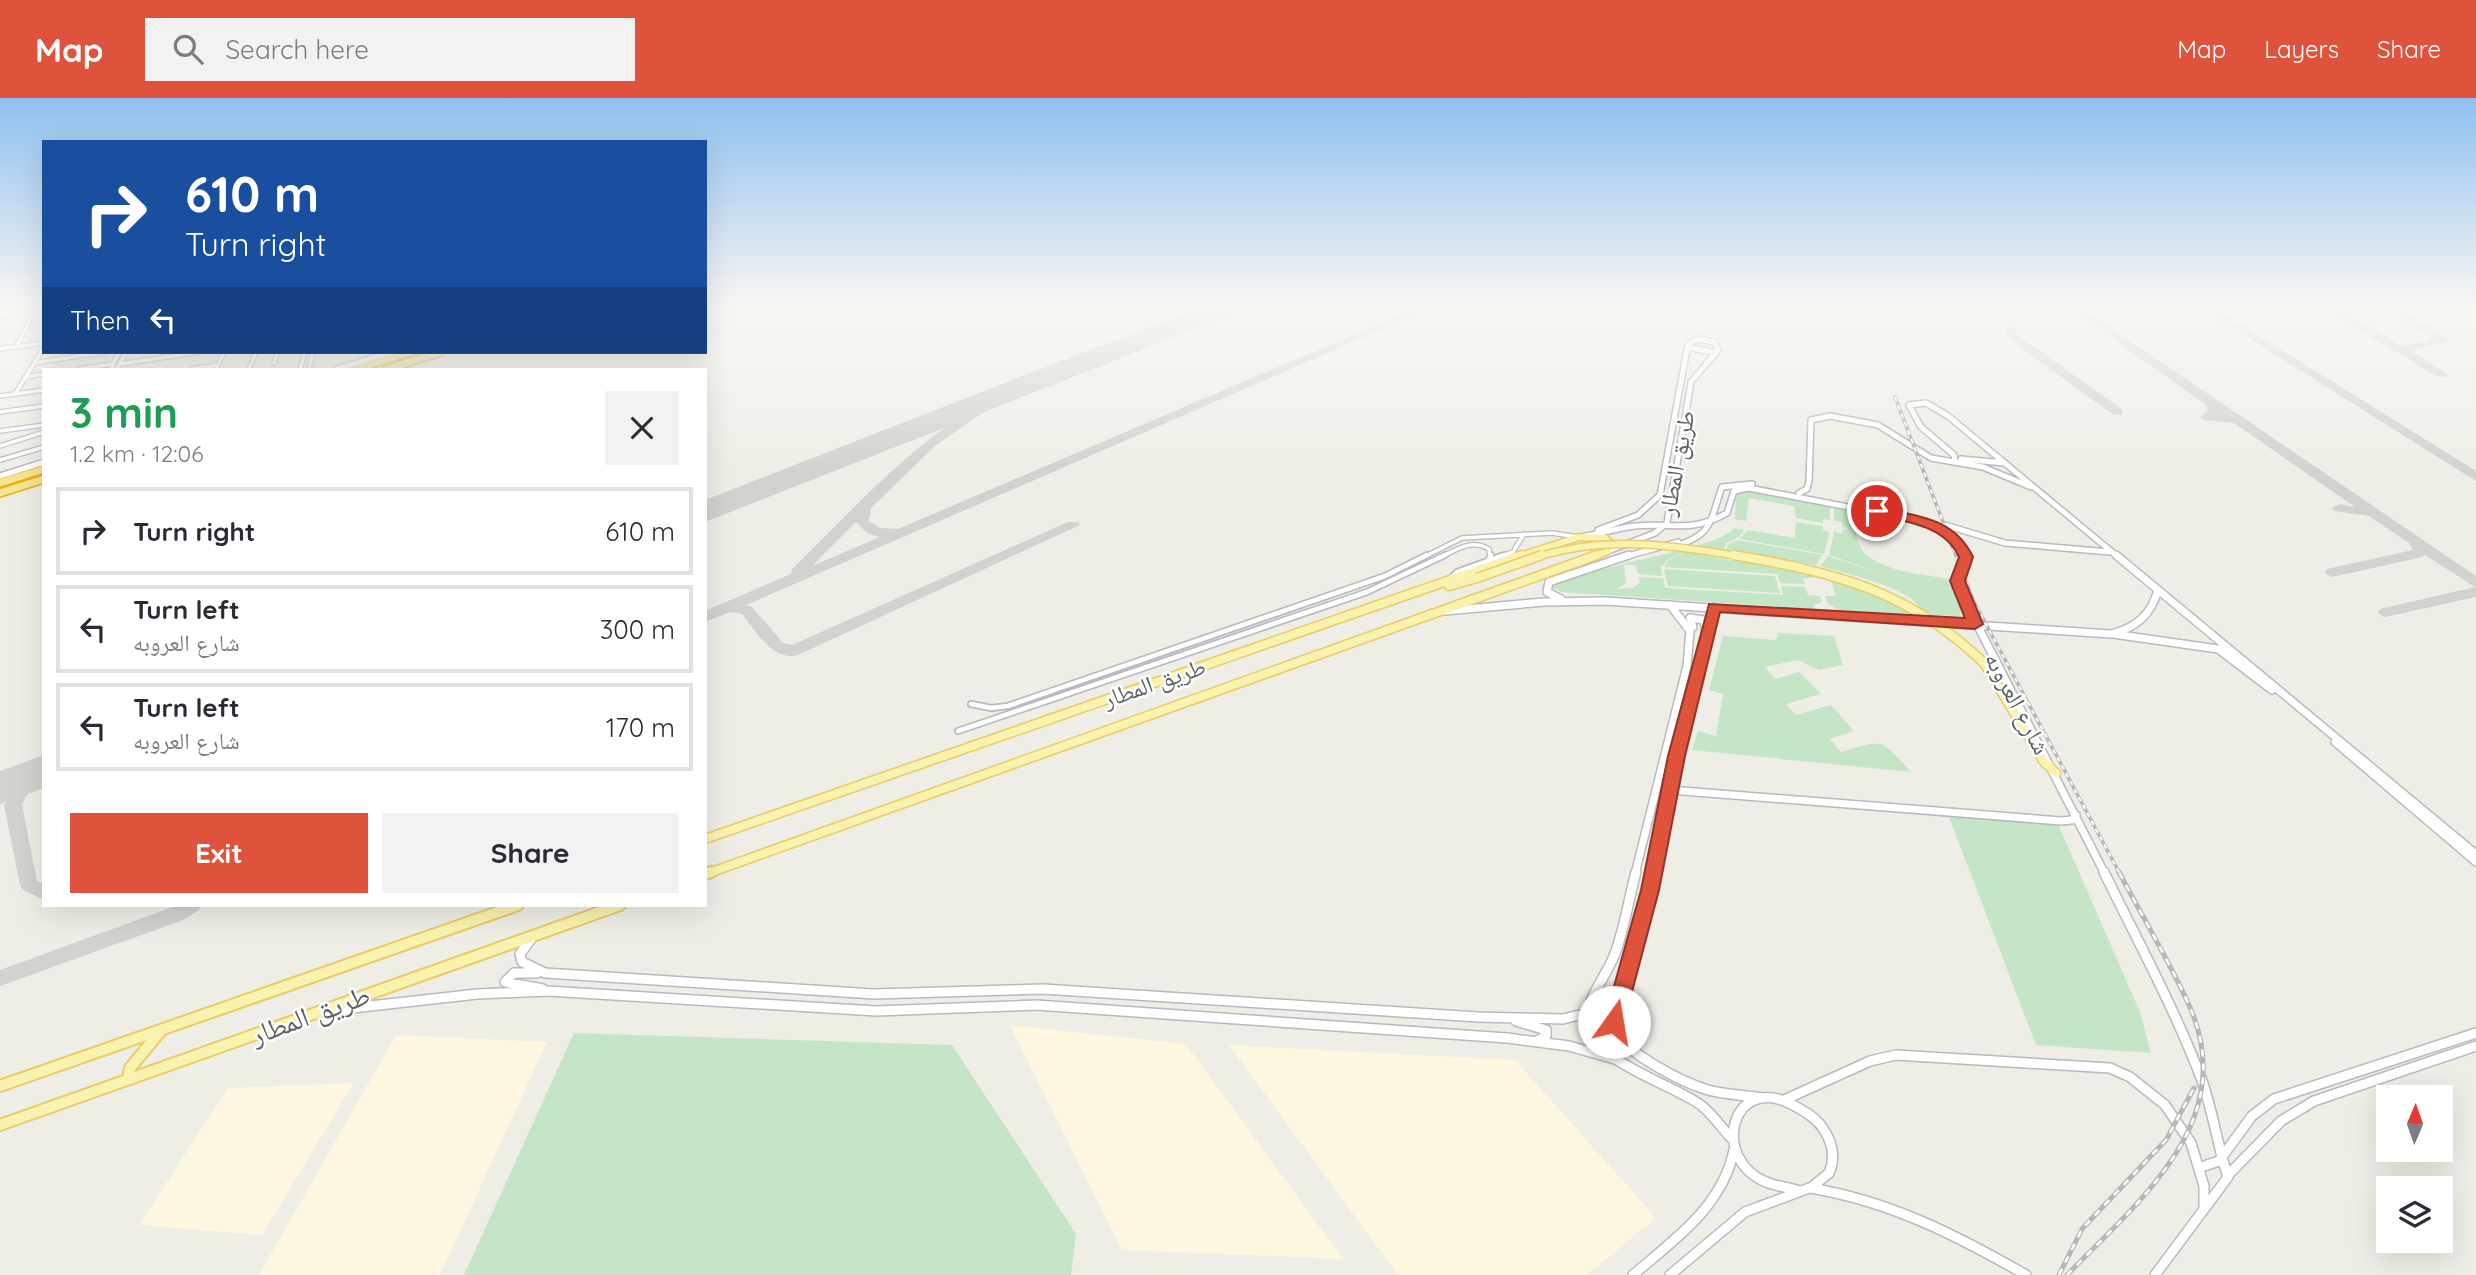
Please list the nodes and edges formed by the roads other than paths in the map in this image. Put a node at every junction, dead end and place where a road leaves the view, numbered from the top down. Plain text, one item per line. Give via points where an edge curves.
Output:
1 (48, 361) edge
2 (115, 361) edge
3 (122, 361) edge
4 (140, 361) edge
5 (363, 361) edge
6 (381, 361) edge
7 (413, 361) edge
8 (1685, 361) edge
9 (1709, 361) edge
10 (34, 363) joint
11 (113, 364) junction
12 (120, 364) junction
13 (1685, 365) junction
14 (86, 368) edge
15 (111, 368) edge
16 (118, 368) edge
17 (340, 368) edge
18 (358, 368) edge
19 (390, 368) edge
20 (1699, 372) junction
21 (42, 374) edge
22 (25, 377) junction
23 (1681, 384) junction
24 (1690, 386) junction
25 (42, 390) edge
26 (15, 394) junction
27 (1, 397) edge
28 (42, 406) edge
29 (0, 412) edge
30 (42, 425) edge
31 (0, 431) edge
32 (42, 433) edge
33 (0, 446) edge
34 (42, 448) edge
35 (0, 460) edge
36 (1955, 461) junction
37 (42, 463) edge
38 (2006, 463) junction
39 (1667, 468) junction
40 (42, 470) edge
41 (1676, 470) junction
42 (0, 475) edge
43 (42, 480) edge
44 (0, 483) edge
45 (1664, 484) junction
46 (1675, 486) junction
47 (2036, 489) junction
48 (0, 493) edge
49 (1799, 493) junction
50 (1712, 523) junction
51 (1664, 526) junction
52 (1524, 534) junction
53 (1579, 537) junction
54 (1608, 551) junction
55 (2110, 552) junction
56 (1487, 563) junction
57 (1450, 580) junction
58 (2158, 590) junction
59 (1331, 597) junction
60 (1398, 599) junction
61 (1567, 601) junction
62 (1337, 603) junction
63 (1670, 604) junction
64 (1714, 607) junction
65 (1441, 611) junction
66 (1271, 617) junction
67 (1276, 624) junction
68 (1975, 624) junction
69 (2111, 634) junction
70 (1706, 636) junction
71 (1692, 640) junction
72 (2225, 649) junction
73 (2252, 671) junction
74 (971, 704) dead end
75 (958, 731) dead end
76 (2056, 773) junction
77 (1670, 790) junction
78 (1652, 801) junction
79 (1667, 807) junction
80 (2076, 815) junction
81 (1648, 818) junction
82 (1664, 823) junction
83 (2439, 831) junction
84 (2449, 831) junction
85 (707, 838) edge
86 (2476, 854) edge
87 (2476, 862) edge
88 (707, 873) edge
89 (512, 907) edge
90 (614, 907) edge
91 (537, 934) junction
92 (545, 973) junction
93 (548, 991) junction
94 (1587, 1013) junction
95 (307, 1015) junction
96 (1509, 1018) junction
97 (166, 1028) junction
98 (2476, 1033) edge
99 (1537, 1041) junction
100 (2476, 1046) edge
101 (1615, 1059) junction
102 (128, 1079) junction
103 (0, 1086) edge
104 (1763, 1098) junction
105 (1784, 1100) junction
106 (0, 1125) edge
107 (1731, 1138) junction
108 (1734, 1149) junction
109 (2222, 1158) junction
110 (2201, 1167) junction
111 (2229, 1174) junction
112 (1809, 1188) junction
113 (1797, 1190) junction
114 (2204, 1209) junction
115 (1633, 1275) edge
116 (1670, 1275) edge
117 (2026, 1275) edge
118 (2155, 1275) edge

1 - 10 street
2 - 11 street
3 - 12 street
4 - 12 street
5 - 17 street
6 - 18 highway
7 - 19 highway
8 - 13 street, طريق المطار
9 - 20 street, طريق المطار
10 - 22 street
11 - 14 street
11 - 15 street
12 - 16 street
13 - 20 street
13 - 23 street, طريق المطار
20 - 24 street, طريق المطار
21 - 22 street
22 - 26 street
23 - 24 street
23 - 39 street, طريق المطار
24 - 41 street, طريق المطار
25 - 26 street
26 - 27 street
28 - 29 street
30 - 31 street
32 - 33 street
34 - 35 street
36 - 38 street
36 - 38 street via 1918,423 1909,405 1934,406
36 - 47 street via 1990,469
36 - 49 street via 1926,457 1878,425 1820,417 1811,420 1810,481
37 - 42 street
38 - 47 street
39 - 41 street
39 - 45 street, طريق المطار
40 - 44 highway
41 - 46 street, طريق المطار
43 - 48 highway
45 - 46 street
45 - 53 street, طريق المطار via 1650,510
46 - 51 street, طريق المطار
47 - 55 street
49 - 50 street via 1746,483 1725,485 1717,494
49 - 55 street via 1912,513 1989,540
50 - 51 street
50 - 61 street via 1689,542 1650,548 1547,584 1550,595
50 - 68 street, شارع العروبه via 1727,513 1734,491 1749,488 1932,524 1951,533 1964,548 1966,557 1958,581
51 - 53 street
51 - 54 street, طريق المطار
52 - 53 street
52 - 56 street via 1517,549
52 - 59 street via 1462,538
53 - 54 main road via 1607,539
53 - 57 main road, طريق المطار
54 - 65 main road, طريق المطار
55 - 58 street
56 - 57 street via 1457,572
56 - 62 street via 1489,549 1468,544 1402,578
57 - 60 main road, طريق المطار
58 - 69 street via 2144,619
58 - 72 street
59 - 62 street
59 - 66 street
60 - 76 main road, bridge via 1561,550 1620,542 1675,545 1803,566 1857,580 1909,604 1954,634 1984,663 2044,762
60 - 85 main road, طريق المطار
61 - 63 street
61 - 65 street
62 - 67 street
63 - 64 street
63 - 71 street via 1685,621
64 - 68 street
64 - 70 street
65 - 88 main road, طريق المطار
66 - 67 street
66 - 74 street via 1008,706
67 - 75 street
68 - 69 street
68 - 76 street, شارع العروبه
69 - 72 street
70 - 71 street via 1704,620 1694,616 1689,620 1695,631
70 - 77 street
71 - 78 street
72 - 73 street
73 - 83 street
73 - 84 street
76 - 80 street, شارع العروبه
77 - 79 street
77 - 80 street via 2061,821
78 - 79 street
78 - 81 street
79 - 82 street
80 - 109 street, شارع العروبه via 2195,1063
81 - 82 street
81 - 94 street via 1616,951
82 - 104 street via 1615,1016 1615,1033 1629,1048 1689,1083
83 - 84 street
83 - 87 street
84 - 86 street
89 - 97 main road, طريق المطار
90 - 91 main road, طريق المطار
91 - 92 street via 525,944 520,958 526,966
91 - 95 main road, طريق المطار
92 - 93 street via 514,973 505,982
92 - 96 street via 874,994 1043,989
93 - 95 street via 457,996
93 - 99 street via 876,1011 1036,1005
94 - 96 street via 1563,1019
94 - 101 street via 1589,1037
95 - 102 main road, طريق المطار
96 - 99 street via 1546,1030 1546,1036
97 - 102 main road via 130,1068
97 - 103 main road, طريق المطار
98 - 109 street via 2274,1099 2252,1116
99 - 101 street
100 - 111 street via 2314,1101 2281,1121
101 - 107 street via 1696,1102
102 - 106 main road, طريق المطار
104 - 105 street
104 - 107 street via 1734,1115
105 - 110 street via 1884,1057 2098,1066 2131,1076 2153,1092 2187,1136
105 - 112 street via 1816,1119 1832,1150 1826,1178
107 - 108 street
108 - 113 street via 1760,1179
108 - 115 street via 1727,1180 1707,1206
109 - 110 street
109 - 111 street, شارع العروبه
110 - 114 street
111 - 114 street
112 - 113 street
112 - 117 street via 1893,1205
113 - 116 street via 1737,1217
114 - 118 street

